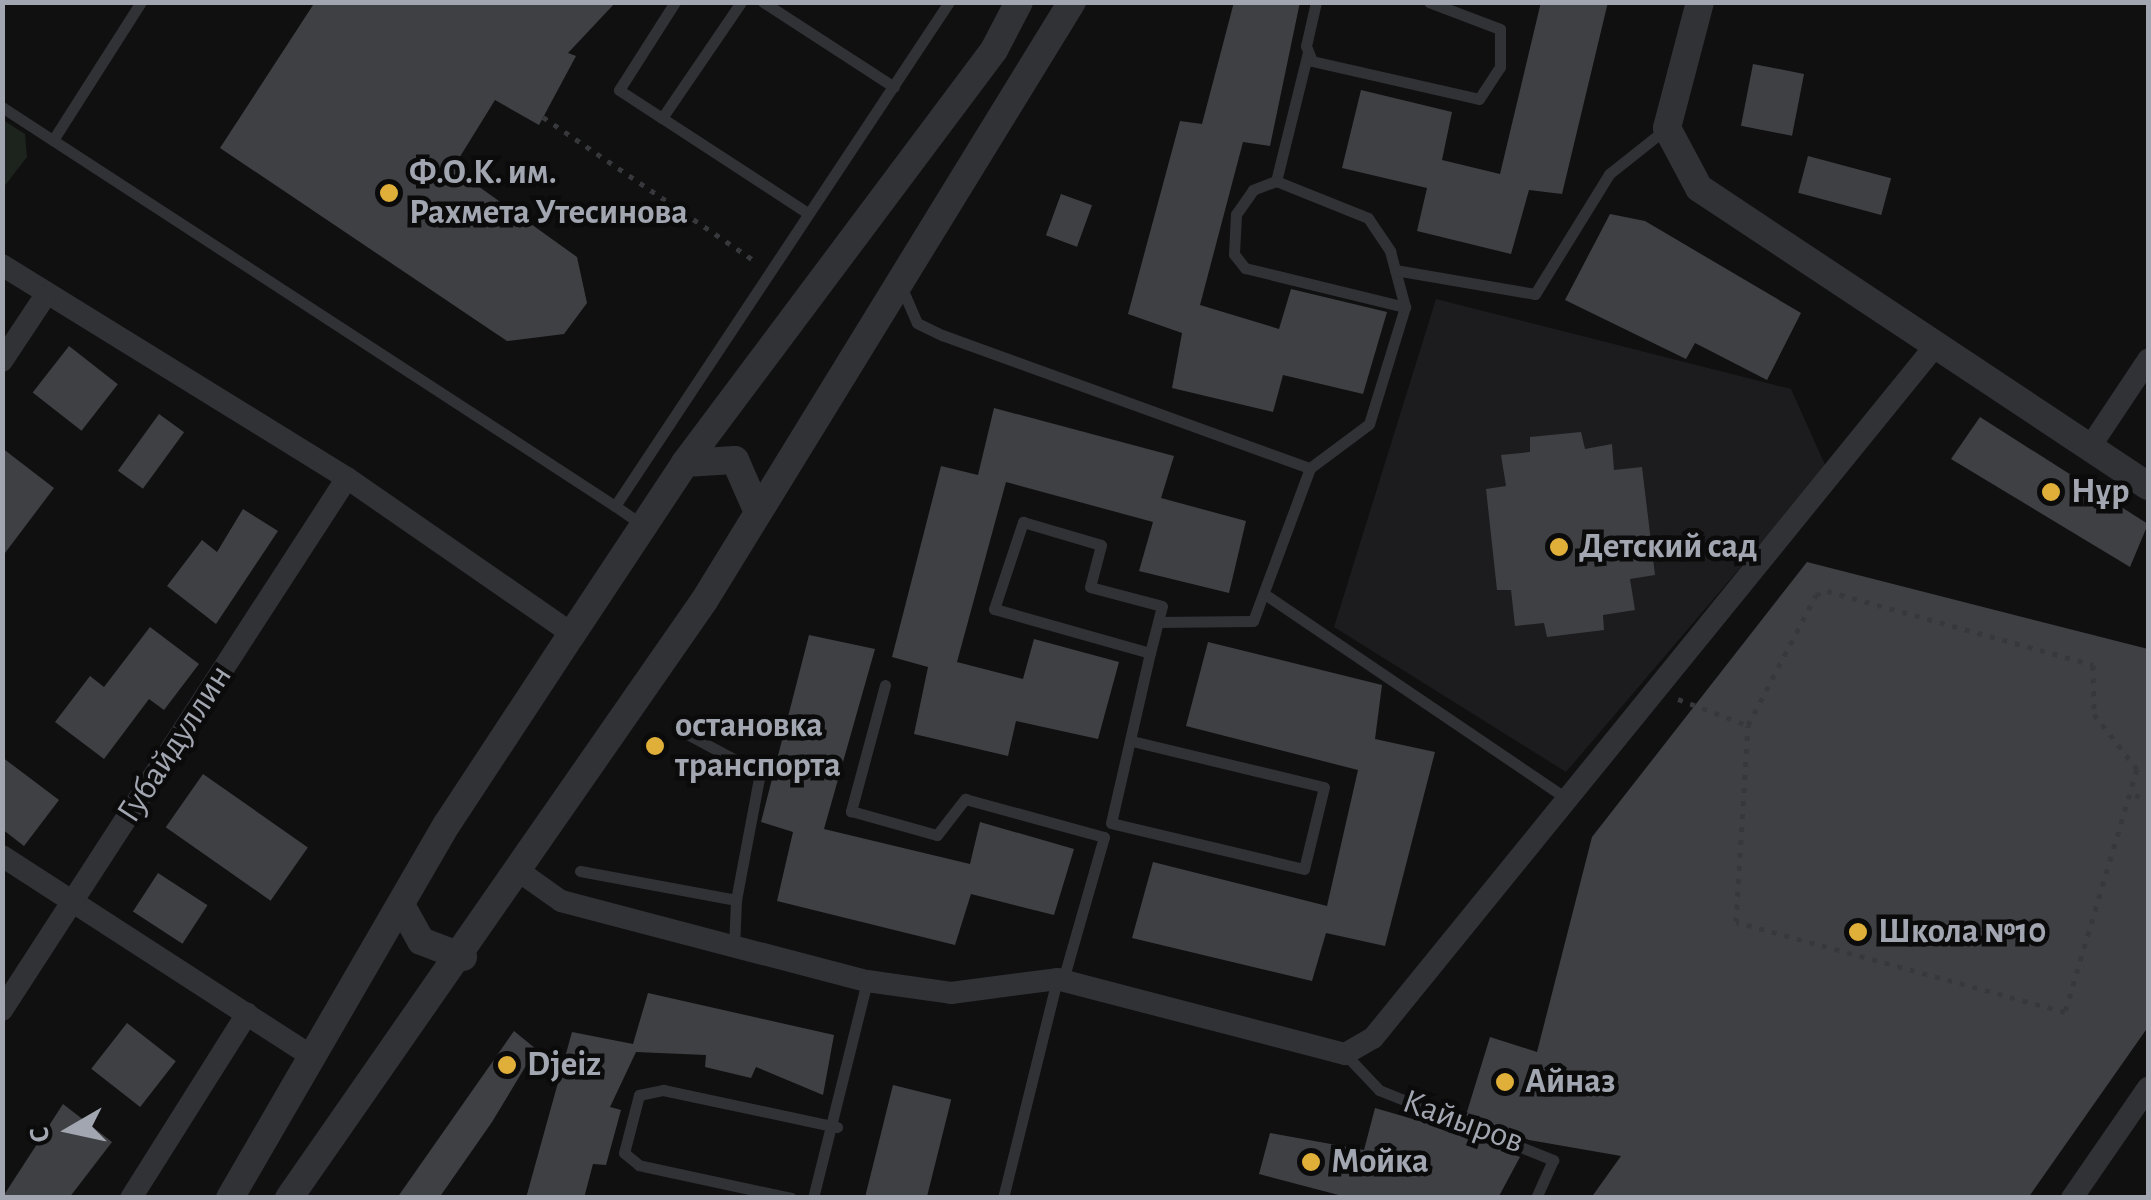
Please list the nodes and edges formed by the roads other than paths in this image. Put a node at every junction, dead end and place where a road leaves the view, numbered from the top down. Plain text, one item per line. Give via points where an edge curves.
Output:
1 (141, 2) edge
2 (675, 2) edge
3 (741, 2) edge
4 (763, 2) edge
5 (950, 2) edge
6 (1019, 2) edge
7 (1072, 2) edge
8 (1316, 2) edge
9 (1428, 2) edge
10 (1700, 2) edge
11 (1308, 52) junction
12 (894, 86) junction
13 (2, 107) edge
14 (662, 118) junction
15 (1667, 128) junction
16 (53, 140) junction
17 (1276, 181) junction
18 (808, 213) junction
19 (2, 265) edge
20 (1395, 270) junction
21 (899, 277) junction
22 (46, 296) junction
23 (1405, 307) junction
24 (1936, 345) junction
25 (2148, 360) edge
26 (2, 361) edge
27 (2090, 447) junction
28 (685, 463) junction
29 (1310, 468) junction
30 (347, 478) junction
31 (2148, 486) edge
32 (615, 506) junction
33 (757, 510) junction
34 (644, 527) junction
35 (1269, 597) junction
36 (1158, 622) junction
37 (572, 634) junction
38 (1150, 653) junction
39 (885, 685) dead end
40 (687, 734) dead end
41 (1132, 740) junction
42 (1569, 800) junction
43 (1111, 823) junction
44 (1104, 837) junction
45 (2, 856) edge
46 (580, 871) dead end
47 (520, 872) junction
48 (74, 900) junction
49 (736, 900) junction
50 (401, 905) junction
51 (734, 948) junction
52 (462, 957) junction
53 (1060, 979) junction
54 (868, 981) junction
55 (2, 1010) edge
56 (247, 1014) junction
57 (1344, 1054) junction
58 (314, 1058) junction
59 (2148, 1088) edge
60 (837, 1127) junction
61 (131, 1198) edge
62 (230, 1198) edge
63 (288, 1198) edge
64 (790, 1198) edge
65 (813, 1198) edge
66 (1004, 1198) edge
67 (1536, 1198) edge
68 (2072, 1198) edge

1 - 16 lane
2 - 14 lane via 619,90
3 - 14 lane
4 - 12 lane
5 - 12 lane
6 - 28 street via 982,66
7 - 21 street
8 - 11 lane
9 - 11 lane via 1500,30 1500,67 1479,99 1328,69
10 - 15 street
11 - 17 lane
12 - 18 lane
13 - 16 lane
14 - 18 lane
15 - 20 lane via 1610,174 1535,294
15 - 24 street via 1699,188
16 - 32 lane
17 - 20 lane via 1368,218
17 - 23 lane via 1253,190 1236,214 1234,254 1246,268
18 - 32 lane
19 - 22 street
20 - 23 lane
21 - 29 lane via 905,308 942,335
21 - 33 street
22 - 26 street
22 - 30 street
23 - 29 lane via 1369,424
24 - 27 street
24 - 42 street
25 - 27 street
27 - 31 street
28 - 33 street via 735,460
28 - 34 street
29 - 35 lane
30 - 37 street
30 - 48 street, Губайдуллин
32 - 34 lane
33 - 47 street
34 - 37 street
35 - 36 lane via 1253,621 1236,627
35 - 42 lane
36 - 38 lane
36 - 38 lane via 1162,606 1090,588 1101,545 1024,522 994,609
37 - 50 street
38 - 41 lane
39 - 44 lane via 851,810 937,835 965,799
40 - 49 lane via 760,773
41 - 43 lane
41 - 43 lane via 1324,787 1304,869
42 - 57 street via 1373,1038
43 - 44 lane
44 - 53 lane
45 - 48 street
46 - 49 lane
47 - 51 street via 561,901
47 - 52 street
48 - 55 street, Губайдуллин
48 - 56 street
49 - 51 lane
50 - 52 street via 421,942
50 - 58 street
51 - 54 street
52 - 63 street
53 - 54 street via 951,992
53 - 57 street
53 - 66 lane
54 - 60 lane
56 - 58 street
56 - 61 street
57 - 67 lane, Кайыров via 1379,1090 1554,1160
58 - 62 street
59 - 68 street
60 - 64 lane via 663,1090 639,1095 624,1153 639,1165
60 - 65 lane

